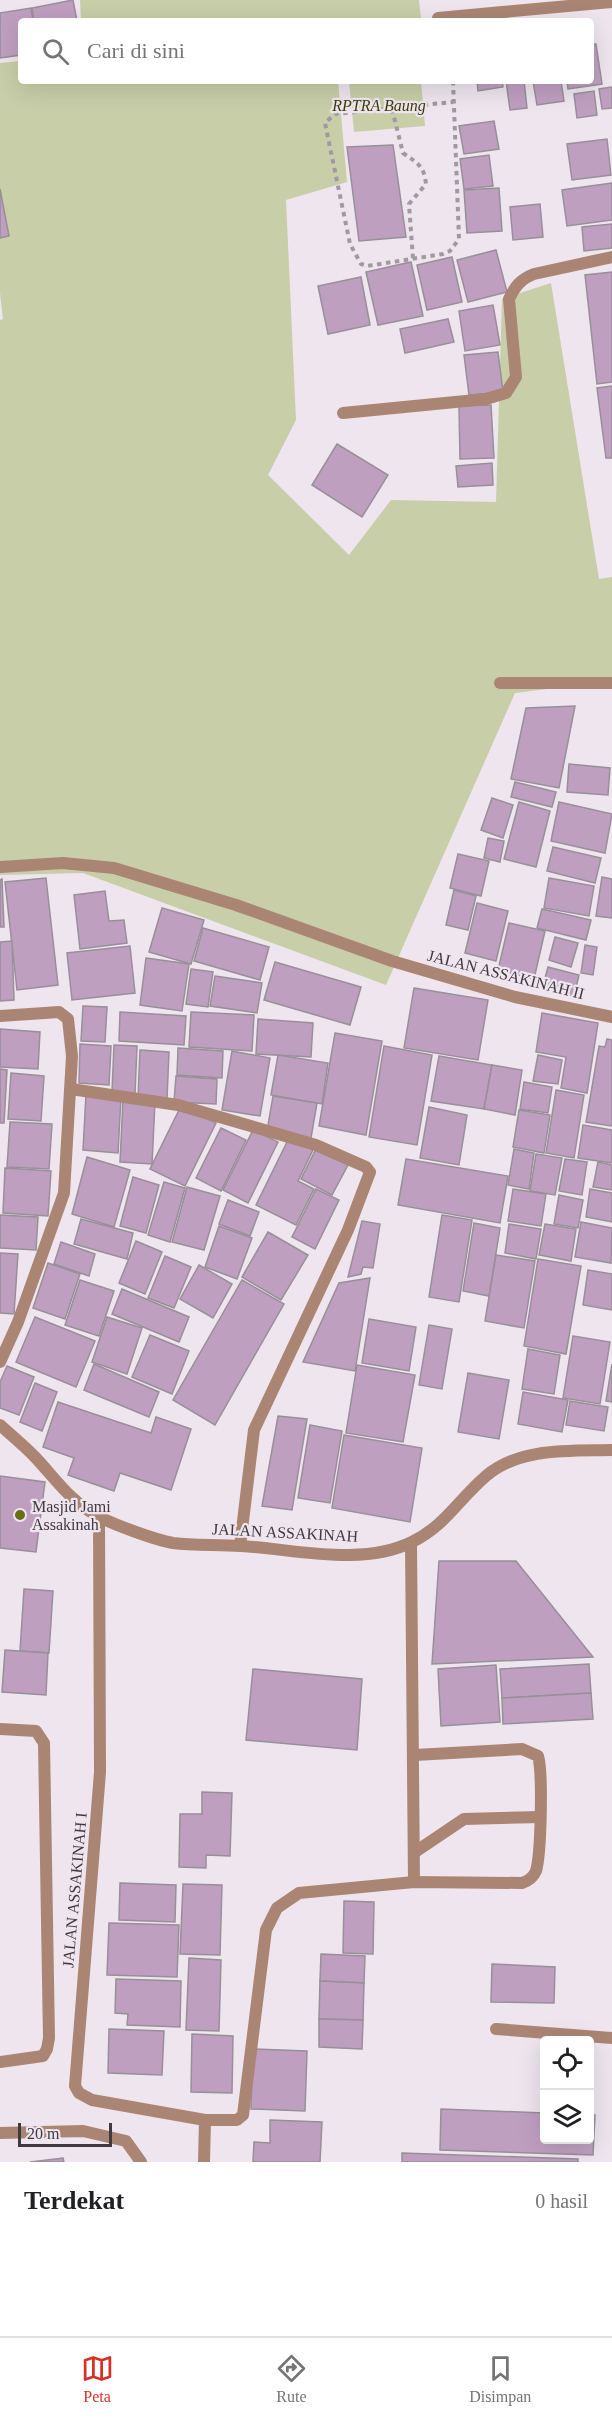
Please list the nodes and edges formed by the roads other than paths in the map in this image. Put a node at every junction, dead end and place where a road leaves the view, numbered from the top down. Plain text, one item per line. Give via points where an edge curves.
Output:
1 (610, 2) edge
2 (438, 18) dead end
3 (612, 257) edge
4 (343, 413) dead end
5 (500, 683) dead end
6 (612, 683) edge
7 (0, 867) edge
8 (0, 1016) edge
9 (612, 1017) edge
10 (71, 1089) junction
11 (0, 1362) edge
12 (0, 1425) edge
13 (612, 1450) edge
14 (99, 1517) junction
15 (411, 1543) junction
16 (240, 1546) junction
17 (0, 1729) edge
18 (415, 1755) junction
19 (540, 1817) junction
20 (415, 1852) junction
21 (414, 1882) junction
22 (496, 2029) dead end
23 (612, 2038) edge
24 (0, 2062) edge
25 (205, 2120) junction
26 (0, 2133) edge
27 (141, 2162) edge
28 (204, 2162) edge

1 - 2 street
3 - 4 street via 534,274 515,287 509,298 516,377 506,393 486,399
5 - 6 street
7 - 9 street, JALAN ASSAKINAH II via 63,863 114,868 236,905 392,961 515,997
8 - 10 street via 49,1011 68,1019
10 - 11 street via 64,1193
10 - 16 street via 178,1105 316,1145 370,1172 348,1230 254,1430
12 - 14 street, JALAN ASSAKINAH via 34,1456 59,1487
13 - 15 street, JALAN ASSAKINAH via 556,1451 519,1457 487,1475 440,1526
14 - 16 street, JALAN ASSAKINAH via 172,1543
14 - 25 street, JALAN ASSAKINAH I via 100,1772 75,2086 92,2100
15 - 16 street, JALAN ASSAKINAH via 367,1554
15 - 18 street
17 - 24 street via 36,1731 44,1743 49,2038 43,2056
18 - 19 street via 530,1751 538,1756 540,1765
18 - 20 street
19 - 20 street via 464,1819
19 - 21 street via 536,1871 530,1880 512,1884
20 - 21 street
21 - 25 street via 299,1893 277,1908 266,1930 243,2115 237,2120
22 - 23 street
25 - 28 street
26 - 27 street via 83,2131 126,2141

